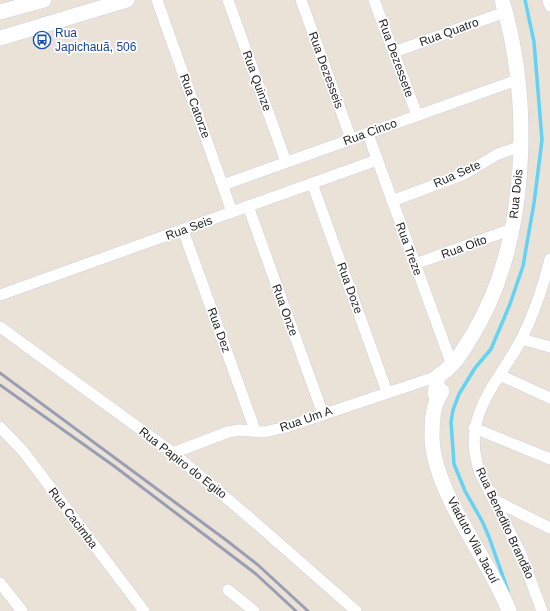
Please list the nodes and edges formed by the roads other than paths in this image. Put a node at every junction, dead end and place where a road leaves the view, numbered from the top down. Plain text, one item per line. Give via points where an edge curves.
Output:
1 (44, 0) edge
2 (127, 0) edge
3 (157, 0) edge
4 (228, 0) edge
5 (301, 0) edge
6 (374, 0) edge
7 (548, 0) edge
8 (504, 6) edge
9 (550, 6) edge
10 (0, 12) edge
11 (0, 38) edge
12 (394, 52) junction
13 (517, 80) junction
14 (417, 115) junction
15 (368, 134) junction
16 (351, 139) junction
17 (522, 146) junction
18 (377, 160) junction
19 (286, 162) junction
20 (312, 183) junction
21 (223, 185) junction
22 (392, 201) junction
23 (248, 206) junction
24 (232, 212) junction
25 (512, 229) junction
26 (183, 230) junction
27 (550, 259) edge
28 (415, 264) junction
29 (546, 291) edge
30 (0, 295) edge
31 (0, 326) edge
32 (521, 339) junction
33 (550, 347) edge
34 (445, 371) junction
35 (500, 375) junction
36 (387, 392) junction
37 (550, 398) edge
38 (323, 414) junction
39 (0, 427) edge
40 (474, 428) junction
41 (255, 430) junction
42 (173, 453) junction
43 (550, 459) edge
44 (438, 468) joint
45 (494, 500) junction
46 (550, 528) edge
47 (0, 583) edge
48 (228, 590) dead end
49 (544, 601) edge
50 (22, 611) edge
51 (144, 611) edge
52 (254, 611) edge
53 (356, 611) edge
54 (509, 611) edge
55 (542, 611) edge

1 - 10 street
2 - 11 street
3 - 21 street, Rua Catorze
4 - 19 street, Rua Quinze
5 - 16 street, Rua Dezesseis
6 - 12 street, Rua Dezessete
7 - 9 street
8 - 12 street, Rua Quatro
8 - 13 street, Rua Dois
12 - 14 street, Rua Dezessete
13 - 14 street, Rua Cinco
13 - 17 street, Rua Dois
14 - 15 street, Rua Cinco
15 - 16 street, Rua Cinco
15 - 18 street, Rua Treze
16 - 19 street, Rua Cinco
17 - 22 street, Rua Sete via 498,154 464,174
17 - 25 street, Rua Dois
18 - 20 street, Rua Seis
18 - 22 street, Rua Treze
19 - 21 street, Rua Cinco
20 - 23 street, Rua Seis
20 - 36 street, Rua Doze
21 - 24 street, Rua Catorze
22 - 28 street, Rua Treze
23 - 24 street, Rua Seis
23 - 38 street, Rua Onze
24 - 26 street, Rua Seis
25 - 28 street, Rua Oito
25 - 34 street, Rua Dois via 500,276 489,304 468,342
26 - 30 street, Rua Seis
26 - 41 street, Rua Dez
27 - 29 street, Rua Benedito Brandão
28 - 34 street, Rua Treze
29 - 32 street, Rua Benedito Brandão
31 - 42 street, Rua Papiro do Egito
32 - 33 street
32 - 35 street, Rua Benedito Brandão
34 - 36 street, Rua Um A
34 - 44 street, Rua Dois via 441,394 437,399 432,438
35 - 37 street
35 - 40 street, Rua Benedito Brandão via 482,404
36 - 38 street, Rua Um A
38 - 41 street, Rua Um A via 271,431
39 - 51 street, Rua Cacimba via 23,451
40 - 43 street
40 - 45 street, Rua Benedito Brandão via 475,460
41 - 42 street, Rua Um A via 228,432
42 - 53 street, Rua Papiro do Egito
44 - 54 street, Viaduto Vila Jacuí via 451,500
45 - 46 street
45 - 49 street, Rua Benedito Brandão
47 - 50 street
48 - 52 street
49 - 55 street, Rua Benedito Brandão

